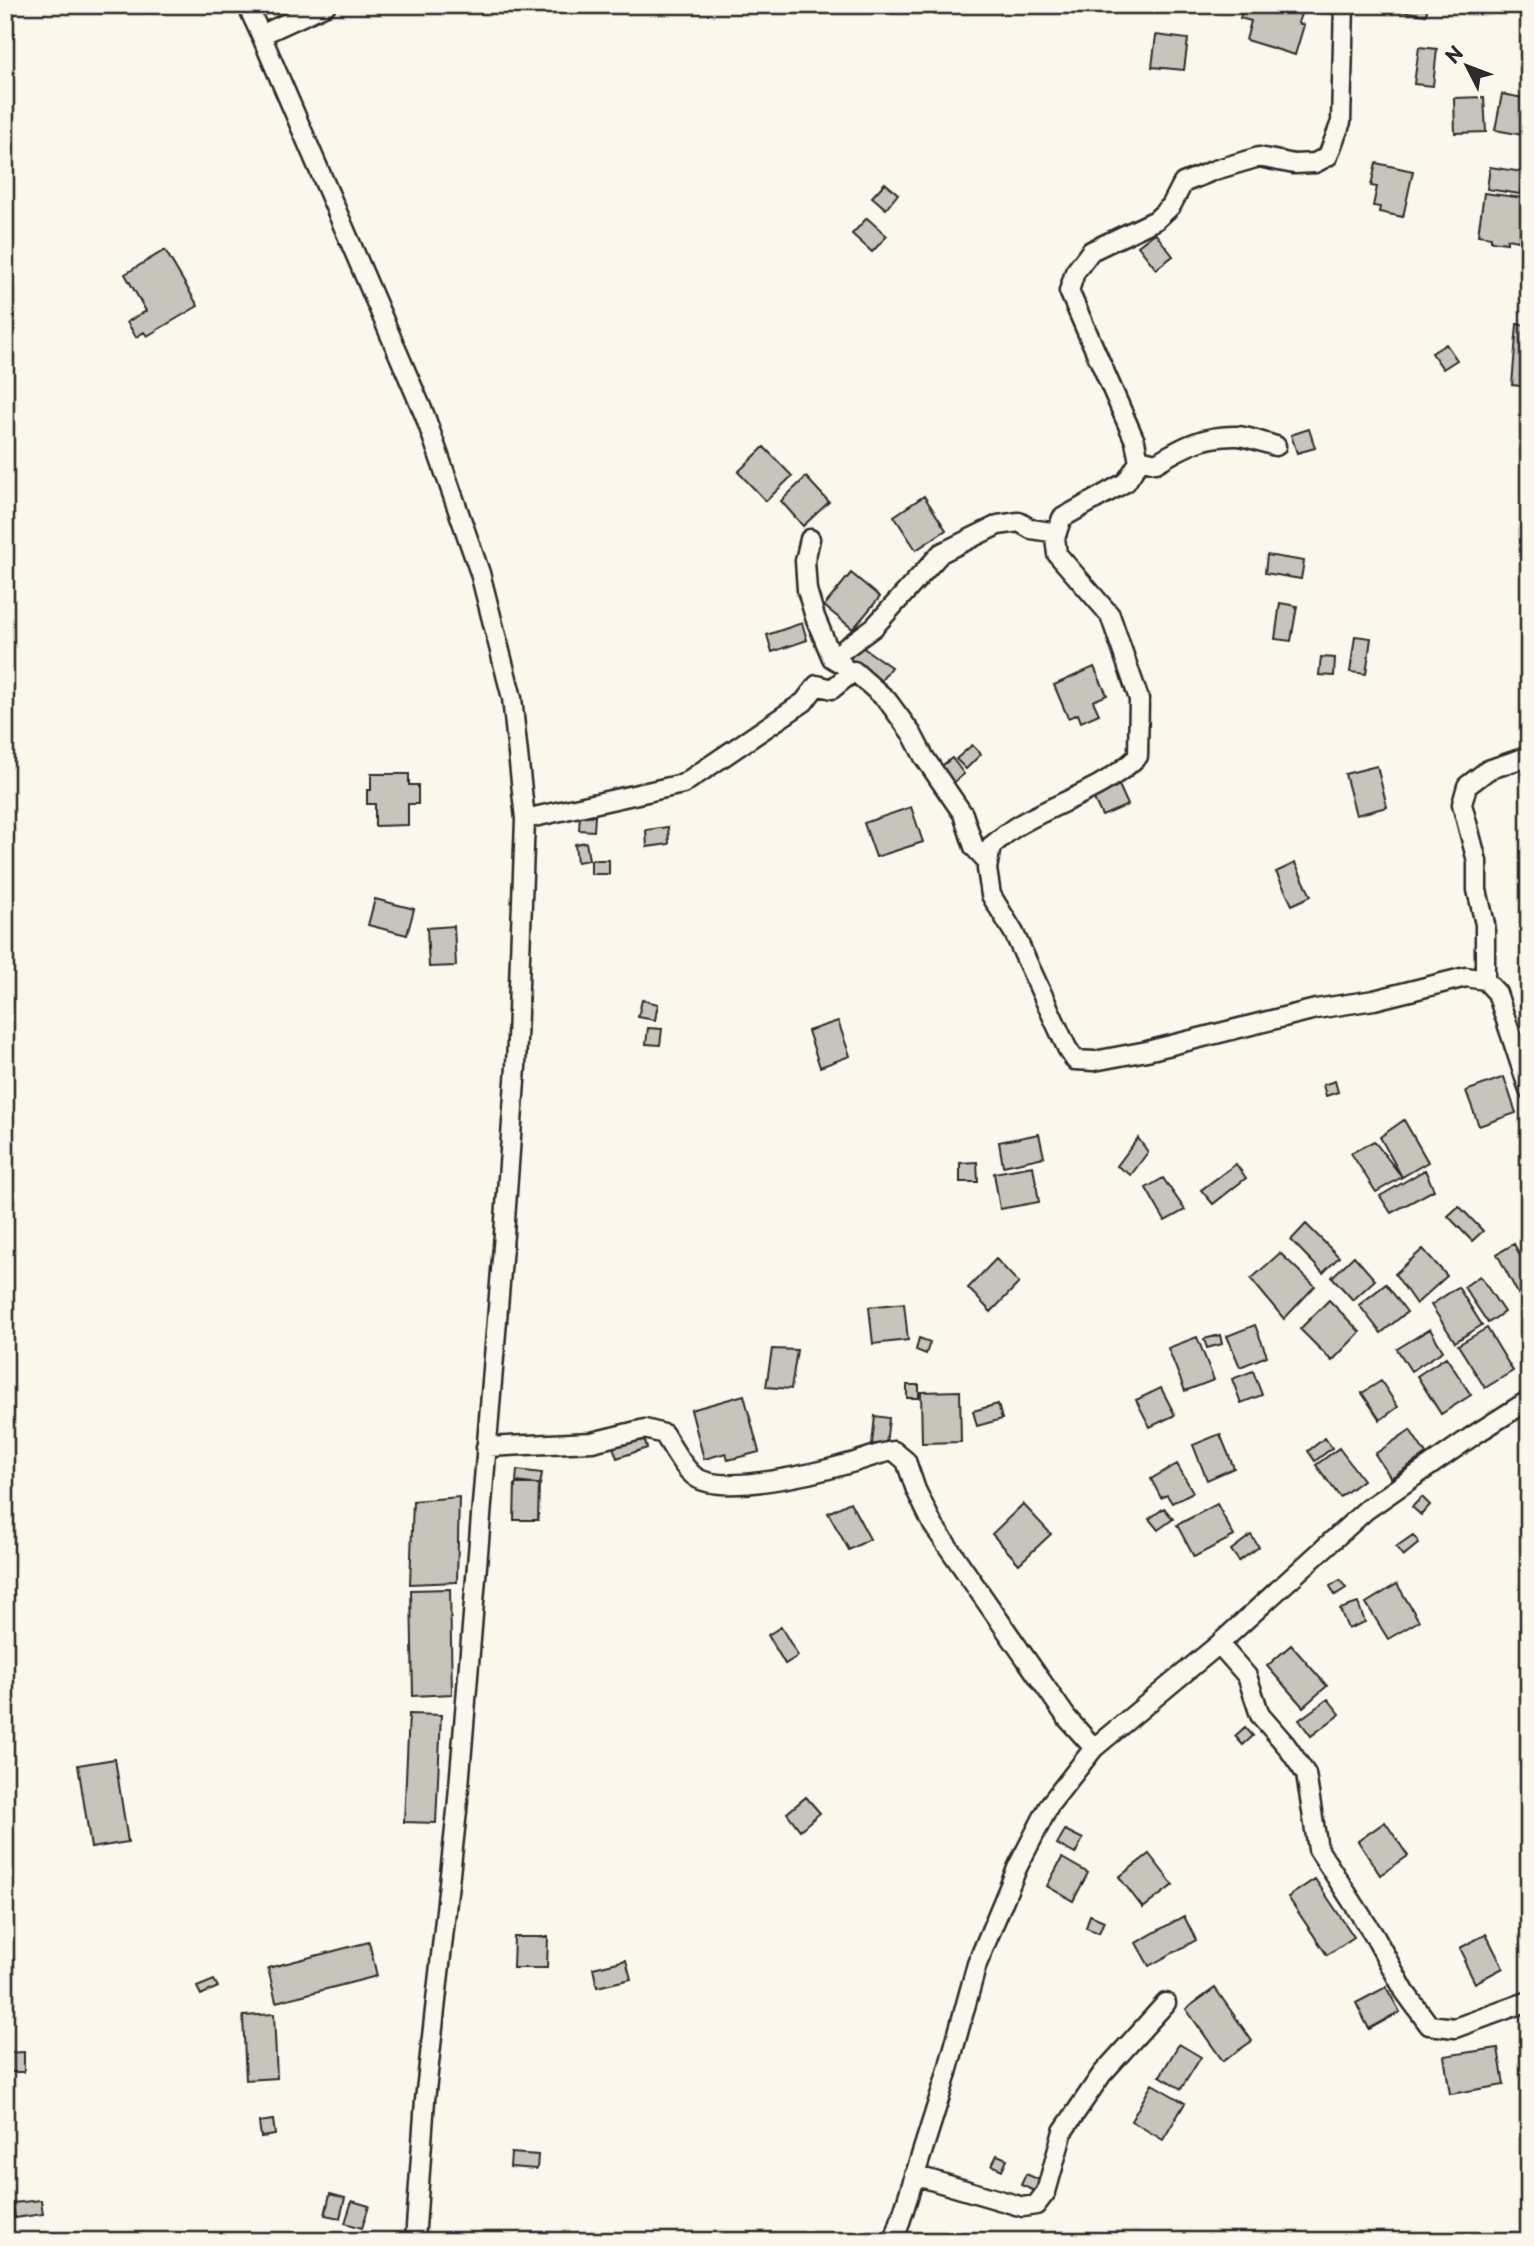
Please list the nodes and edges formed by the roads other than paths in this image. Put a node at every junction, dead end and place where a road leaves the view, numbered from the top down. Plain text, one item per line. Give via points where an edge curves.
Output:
1 (247, 5) edge
2 (326, 5) edge
3 (1344, 5) edge
4 (261, 34) junction
5 (1276, 446) dead end
6 (1139, 460) junction
7 (1057, 533) junction
8 (810, 539) dead end
9 (832, 658) junction
10 (854, 671) junction
11 (1529, 756) edge
12 (525, 819) junction
13 (988, 862) junction
14 (1485, 981) junction
15 (1529, 1090) edge
16 (1529, 1400) edge
17 (486, 1447) junction
18 (1219, 1644) junction
19 (1094, 1748) junction
20 (1529, 2001) edge
21 (1166, 2003) dead end
22 (914, 2175) junction
23 (415, 2241) edge
24 (894, 2241) edge

1 - 4 street
2 - 4 street
3 - 6 street via 1341,122 1328,156 1315,163 1294,164 1259,157 1183,183 1171,206 1156,219 1091,251 1075,272 1069,291 1135,441
4 - 12 street via 425,416 480,573 512,698
5 - 6 street via 1240,436 1191,443 1156,463
6 - 7 street via 1126,481 1062,518
7 - 9 street via 1019,522 998,525 941,553 874,627
7 - 13 street via 1057,554 1110,615 1139,699 1138,755 1105,782 1016,827 991,846
8 - 9 street via 805,561 807,590
9 - 10 street
10 - 12 street via 832,689 817,685 804,702 682,784
10 - 13 street via 887,700 912,734 963,814 974,847
11 - 14 street via 1488,770 1467,786 1462,804 1477,861 1477,890 1485,924
12 - 17 street via 516,1067
13 - 14 street via 991,895 1075,1060 1147,1051 1466,977
14 - 15 street via 1497,993
16 - 18 street via 1366,1510
17 - 19 street via 592,1442 645,1429 664,1434 697,1478 725,1485 775,1479 894,1451 906,1461 933,1525 1067,1718
17 - 23 street
18 - 19 street
18 - 20 street via 1247,1676 1259,1715 1307,1774 1318,1849 1429,2025 1455,2028
19 - 22 street via 1051,1804 1018,1866 977,1964
21 - 22 street via 1102,2074 1063,2131 1046,2192 1036,2205 1023,2207
22 - 24 street

